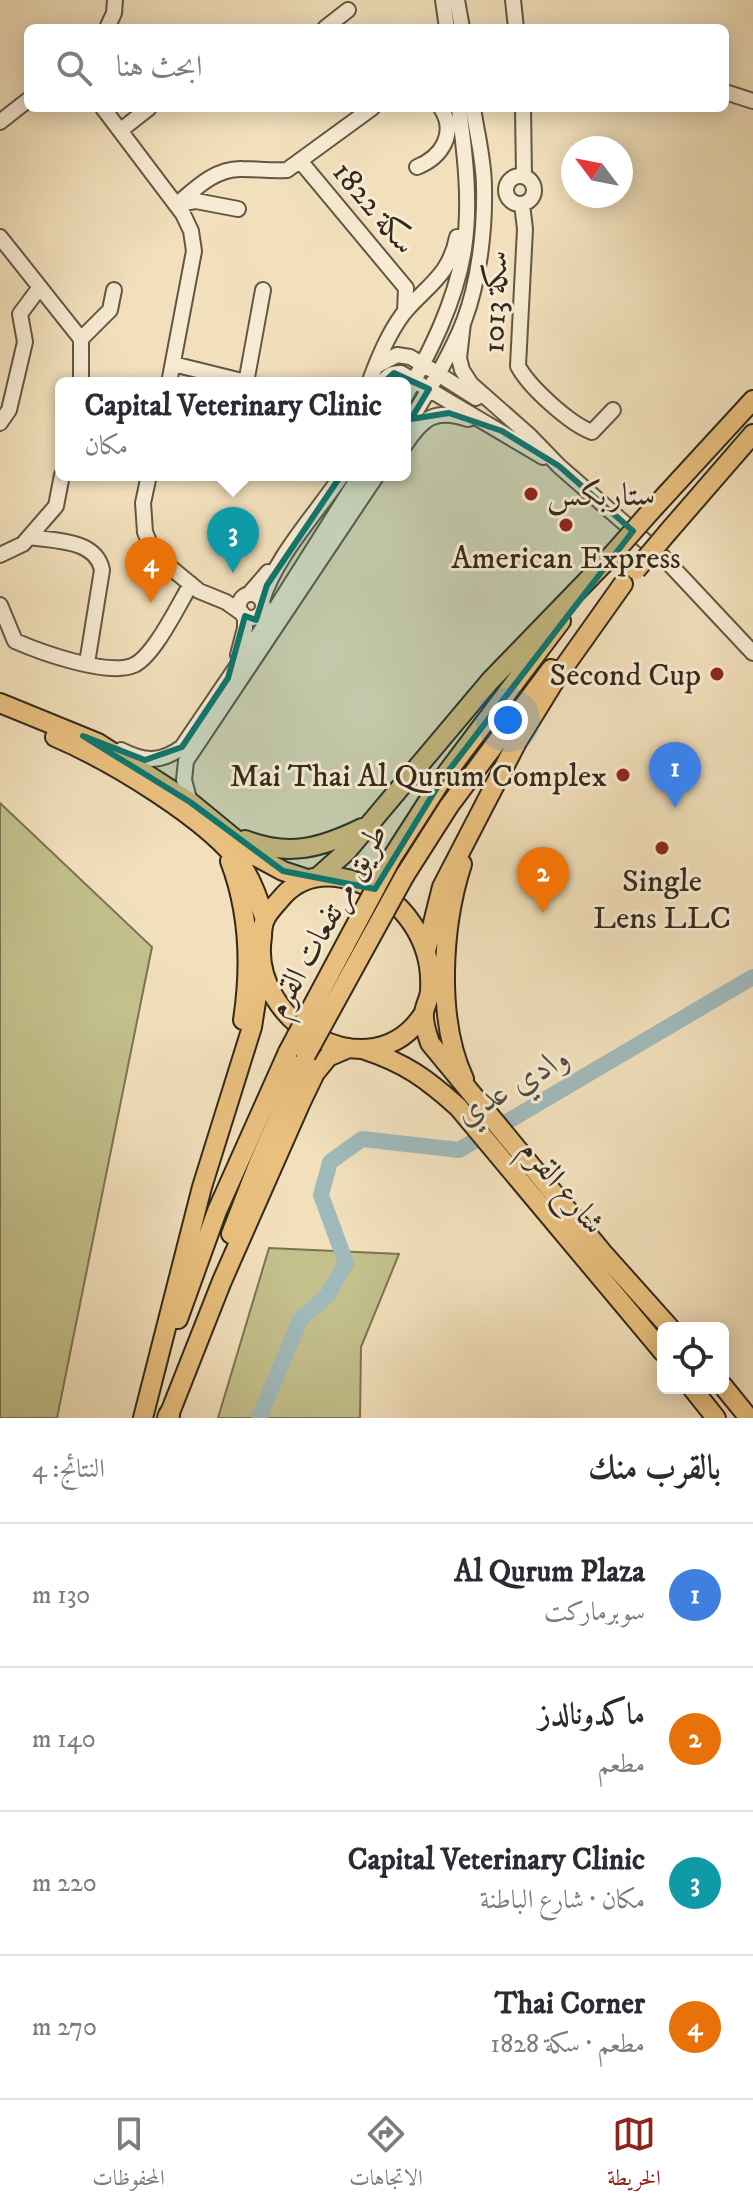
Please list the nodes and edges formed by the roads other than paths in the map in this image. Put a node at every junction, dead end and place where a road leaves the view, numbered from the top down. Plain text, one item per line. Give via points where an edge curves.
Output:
1 (115, 0) edge
2 (443, 0) edge
3 (457, 0) edge
4 (513, 0) edge
5 (348, 10) dead end
6 (109, 24) edge
7 (330, 24) edge
8 (446, 24) edge
9 (461, 24) edge
10 (516, 24) edge
11 (729, 93) edge
12 (753, 101) edge
13 (24, 103) edge
14 (106, 112) edge
15 (144, 112) edge
16 (367, 112) edge
17 (443, 112) edge
18 (459, 112) edge
19 (474, 112) edge
20 (523, 112) edge
21 (0, 122) edge
22 (121, 130) junction
23 (480, 158) junction
24 (301, 162) junction
25 (417, 167) dead end
26 (524, 176) junction
27 (467, 186) junction
28 (507, 187) junction
29 (522, 204) junction
30 (176, 205) junction
31 (238, 209) dead end
32 (483, 211) junction
33 (0, 237) edge
34 (40, 287) junction
35 (406, 288) junction
36 (114, 290) dead end
37 (263, 290) dead end
38 (426, 292) junction
39 (405, 312) junction
40 (463, 323) junction
41 (81, 339) junction
42 (173, 364) junction
43 (424, 365) junction
44 (376, 366) junction
45 (438, 373) junction
46 (81, 377) edge
47 (170, 377) edge
48 (224, 377) edge
49 (248, 377) edge
50 (371, 377) edge
51 (386, 377) edge
52 (408, 377) edge
53 (411, 378) edge
54 (414, 380) junction
55 (411, 386) edge
56 (429, 389) junction
57 (753, 400) edge
58 (613, 410) dead end
59 (411, 419) edge
60 (0, 423) edge
61 (506, 426) junction
62 (753, 434) edge
63 (411, 438) edge
64 (61, 481) edge
65 (148, 481) edge
66 (328, 481) edge
67 (338, 481) edge
68 (356, 481) edge
69 (375, 481) edge
70 (29, 537) junction
71 (0, 555) edge
72 (612, 555) junction
73 (629, 577) junction
74 (191, 584) junction
75 (251, 598) junction
76 (226, 602) junction
77 (0, 605) edge
78 (244, 615) junction
79 (753, 653) edge
80 (87, 663) junction
81 (228, 678) junction
82 (0, 703) edge
83 (0, 715) edge
84 (83, 736) junction
85 (190, 802) junction
86 (481, 810) junction
87 (368, 825) junction
88 (223, 836) junction
89 (313, 878) junction
90 (265, 920) junction
91 (426, 951) junction
92 (262, 968) junction
93 (424, 1013) junction
94 (357, 1049) junction
95 (297, 1054) junction
96 (231, 1091) junction
97 (465, 1101) junction
98 (665, 1322) edge
99 (657, 1345) edge
100 (729, 1393) edge
101 (697, 1394) edge
102 (169, 1416) edge
103 (144, 1418) edge
104 (716, 1418) edge
105 (749, 1418) edge

1 - 6 street
2 - 8 street
3 - 9 street
4 - 10 street
5 - 7 street
11 - 12 street
13 - 21 street
14 - 22 street
15 - 22 street
16 - 24 street
17 - 25 street via 446,140 433,159
18 - 27 street
19 - 23 street
20 - 26 street
22 - 30 street
23 - 28 street
23 - 32 street
24 - 30 street via 287,170 238,168 212,175
24 - 35 street, سكة 1822
26 - 28 street via 512,178
26 - 29 street via 534,191
27 - 38 street via 455,248
27 - 43 street via 457,279
28 - 29 street via 510,201
28 - 32 street
29 - 58 street, سكة 1013 via 518,366 582,428 592,432
30 - 31 street via 196,201
30 - 42 street via 191,231 194,251
32 - 40 street
33 - 34 street
34 - 41 street
34 - 60 street via 20,314 25,342 9,410
35 - 38 street, سكة 1822
35 - 39 street, سكة 1822
36 - 41 street via 110,310
37 - 49 street
38 - 39 street
39 - 44 street
40 - 45 street
40 - 61 street via 462,370
41 - 46 street
42 - 47 street
42 - 48 street
43 - 44 street via 397,355
43 - 45 street
43 - 54 street
44 - 50 street
45 - 56 street
45 - 61 street
51 - 52 street
53 - 54 street
54 - 55 street
54 - 56 street
56 - 59 street
56 - 61 street
57 - 72 main road, طريق مرتفعات القرم, bridge
61 - 63 street via 449,413 429,418
61 - 79 street via 530,436 662,556
62 - 73 main road, طريق مرتفعات القرم, bridge
64 - 70 street via 56,506
65 - 74 street via 145,532 154,554
66 - 75 street
67 - 75 street via 267,585
68 - 81 street
69 - 85 street via 186,761
70 - 71 street
70 - 80 street via 81,546 101,562
72 - 87 main road via 490,681
72 - 95 main road, طريق مرتفعات القرم, bridge via 443,778 391,859
73 - 86 main road via 557,677
73 - 95 main road, طريق مرتفعات القرم, bridge via 532,691 449,806
74 - 76 street
74 - 80 street via 162,635 136,665 116,669
75 - 76 street
75 - 78 street via 240,607
75 - 78 street via 263,608 252,617
76 - 78 street
77 - 80 street via 15,641
78 - 81 street via 241,647
81 - 84 street via 182,747 170,756 145,760
82 - 84 main road
83 - 88 main road via 71,744
84 - 85 main road
85 - 88 main road
86 - 91 main road via 442,887
86 - 97 main road via 447,933 448,1024
87 - 88 main road via 304,849 268,849
87 - 89 main road via 339,860
88 - 89 main road via 283,871
88 - 90 main road via 256,892
88 - 96 main road via 246,946 244,1008
89 - 90 main road via 287,892
89 - 91 main road via 348,879 373,887 405,914
90 - 92 main road
91 - 93 main road via 430,988
92 - 94 main road via 275,998 296,1025 323,1041
92 - 96 main road via 252,1027
93 - 94 main road via 400,1038
93 - 97 main road, شارع القرم via 430,1043
94 - 97 main road, شارع القرم via 409,1067
94 - 102 main road via 328,1057 315,1073 222,1281
95 - 102 main road, طريق مرتفعات القرم via 203,1304
95 - 103 main road, طريق مرتفعات القرم via 217,1211
96 - 103 main road
97 - 98 main road, شارع القرم
97 - 99 main road, شارع القرم via 551,1218
100 - 105 main road
101 - 104 main road

